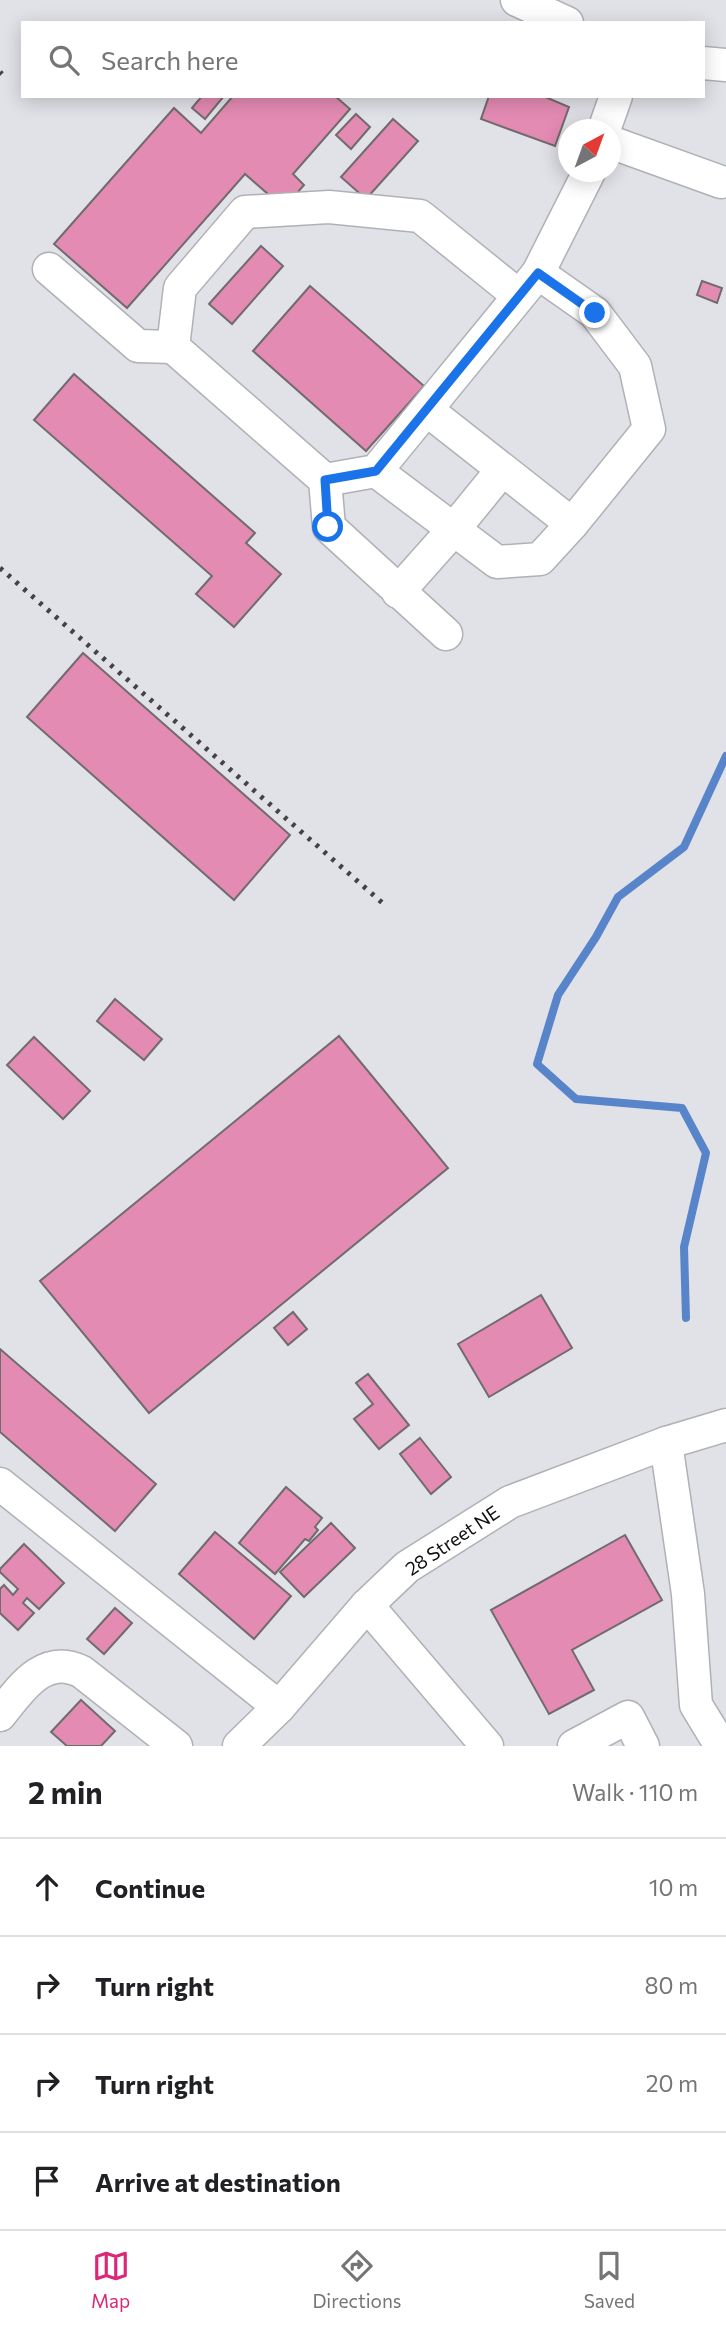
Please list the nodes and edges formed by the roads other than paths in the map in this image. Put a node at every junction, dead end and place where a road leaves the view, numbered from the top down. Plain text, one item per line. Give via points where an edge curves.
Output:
1 (517, 0) edge
2 (563, 21) edge
3 (705, 63) edge
4 (726, 65) edge
5 (615, 98) edge
6 (608, 119) edge
7 (621, 146) edge
8 (584, 182) edge
9 (721, 182) dead end
10 (48, 269) dead end
11 (529, 285) junction
12 (173, 346) junction
13 (427, 410) junction
14 (502, 470) junction
15 (376, 471) junction
16 (325, 480) junction
17 (572, 524) junction
18 (454, 529) junction
19 (398, 592) junction
20 (446, 634) dead end
21 (726, 1425) edge
22 (666, 1443) junction
23 (0, 1484) edge
24 (367, 1605) junction
25 (279, 1707) junction
26 (0, 1714) edge
27 (176, 1746) edge
28 (239, 1746) edge
29 (486, 1746) edge
30 (573, 1746) edge
31 (642, 1746) edge
32 (721, 1746) edge

1 - 2 street
3 - 4 street
5 - 6 street
7 - 9 street
8 - 11 street
10 - 12 street via 138,346
11 - 12 street via 420,216 328,207 245,212 180,288
11 - 13 street
11 - 17 street via 595,313 635,366 649,429
12 - 16 street
13 - 14 street
13 - 15 street
14 - 17 street
14 - 18 street
15 - 16 street
15 - 18 street
16 - 19 street via 328,527
17 - 18 street via 540,559 497,562
18 - 19 street
19 - 20 street
21 - 22 street, 28 Street NE
22 - 24 street, 28 Street NE via 510,1502 407,1567
22 - 32 street via 688,1594 696,1705
23 - 25 street
24 - 25 street, 28 Street NE
24 - 29 street
25 - 28 street, 28 Street NE
26 - 27 street via 34,1676 54,1667 72,1667
30 - 31 street via 628,1717

